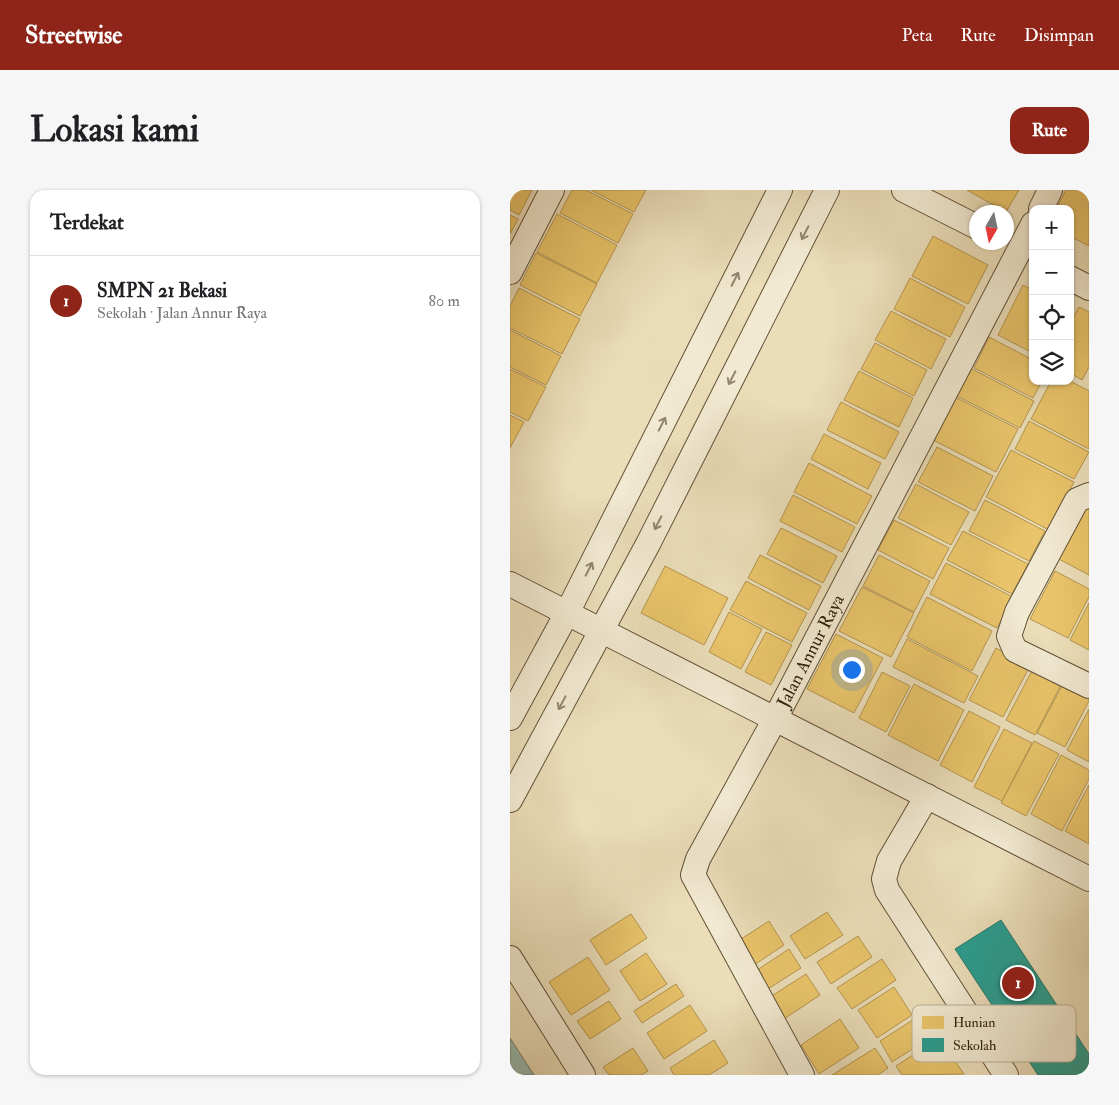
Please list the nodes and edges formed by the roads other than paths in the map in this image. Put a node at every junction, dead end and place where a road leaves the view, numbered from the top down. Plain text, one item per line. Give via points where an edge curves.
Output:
1 (552, 190) edge
2 (780, 190) edge
3 (827, 190) edge
4 (904, 190) edge
5 (1050, 190) edge
6 (1043, 205) edge
7 (969, 223) edge
8 (1029, 232) edge
9 (1020, 250) edge
10 (510, 272) edge
11 (1074, 280) edge
12 (1089, 288) edge
13 (1089, 495) edge
14 (510, 584) edge
15 (567, 612) junction
16 (602, 630) junction
17 (1089, 686) edge
18 (510, 718) edge
19 (774, 719) junction
20 (927, 796) junction
21 (510, 800) edge
22 (1089, 879) edge
23 (510, 958) edge
24 (961, 1005) edge
25 (998, 1062) edge
26 (583, 1075) edge
27 (802, 1075) edge
28 (1006, 1075) edge

1 - 10 street
15 -> 2 street
3 -> 16 street
4 - 7 street
5 - 6 street
8 - 9 street, Jalan Annur Raya
9 - 19 street, Jalan Annur Raya
11 - 12 street
13 - 17 street via 1077,500 1017,612 1008,636 1015,650
14 - 15 street
15 - 16 street
15 - 18 street
16 - 19 street
16 -> 21 street
19 - 20 street
19 - 27 street, Jalan Annur Raya via 698,859 693,875
20 - 22 street
20 - 24 street via 889,861 884,878 886,890
23 - 26 street
25 - 28 street

